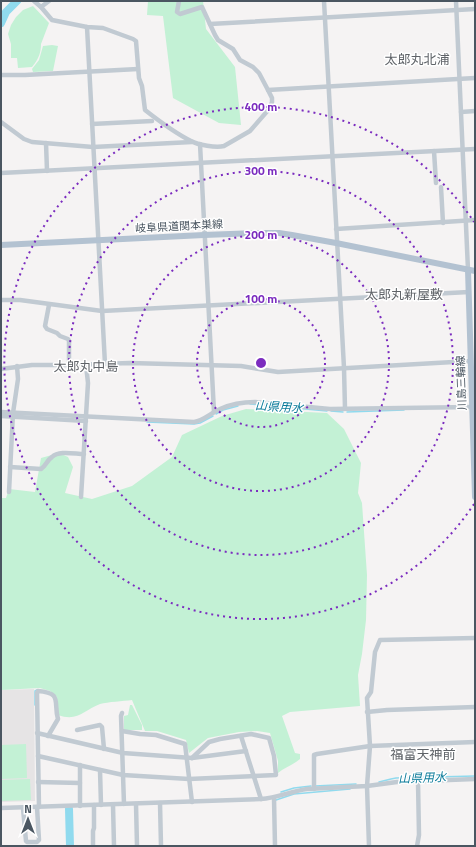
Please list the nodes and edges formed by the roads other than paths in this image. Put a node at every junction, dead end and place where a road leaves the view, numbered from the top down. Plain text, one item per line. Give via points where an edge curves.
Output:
1 (34, 1) edge
2 (49, 1) edge
3 (179, 1) edge
4 (201, 1) edge
5 (324, 1) edge
6 (456, 1) edge
7 (40, 7) junction
8 (202, 7) junction
9 (475, 9) edge
10 (456, 10) junction
11 (324, 17) junction
12 (210, 24) junction
13 (86, 27) junction
14 (138, 69) junction
15 (89, 72) junction
16 (1, 75) edge
17 (475, 78) edge
18 (460, 79) junction
19 (328, 86) junction
20 (268, 90) junction
21 (475, 111) edge
22 (461, 112) junction
23 (152, 121) dead end
24 (1, 122) edge
25 (92, 124) junction
26 (192, 142) junction
27 (46, 143) junction
28 (200, 144) junction
29 (93, 147) junction
30 (475, 149) edge
31 (463, 150) junction
32 (434, 151) junction
33 (332, 156) junction
34 (200, 163) junction
35 (94, 169) junction
36 (47, 171) junction
37 (1, 174) edge
38 (436, 183) dead end
39 (441, 187) dead end
40 (475, 220) edge
41 (467, 221) junction
42 (443, 223) junction
43 (336, 229) junction
44 (204, 235) junction
45 (98, 240) junction
46 (336, 243) junction
47 (1, 245) edge
48 (472, 270) edge
49 (469, 292) junction
50 (339, 298) junction
51 (1, 300) edge
52 (49, 305) junction
53 (208, 305) junction
54 (102, 311) junction
55 (471, 361) junction
56 (105, 364) junction
57 (69, 365) junction
58 (86, 365) junction
59 (211, 365) junction
60 (16, 366) junction
61 (344, 368) junction
62 (1, 369) edge
63 (473, 374) edge
64 (345, 409) junction
65 (473, 410) edge
66 (1, 412) edge
67 (214, 412) junction
68 (13, 415) junction
69 (1, 416) edge
70 (86, 419) junction
71 (474, 440) edge
72 (84, 454) junction
73 (10, 467) junction
74 (9, 492) dead end
75 (82, 497) dead end
76 (475, 497) edge
77 (475, 638) edge
78 (475, 707) edge
79 (368, 712) junction
80 (122, 713) dead end
81 (78, 730) dead end
82 (122, 731) junction
83 (37, 733) junction
84 (48, 736) junction
85 (241, 736) junction
86 (475, 742) edge
87 (370, 746) junction
88 (104, 749) junction
89 (246, 751) junction
90 (123, 753) junction
91 (38, 756) junction
92 (186, 758) junction
93 (192, 758) junction
94 (80, 765) junction
95 (100, 770) junction
96 (123, 775) junction
97 (254, 775) junction
98 (189, 779) junction
99 (475, 779) edge
100 (418, 781) junction
101 (38, 782) junction
102 (80, 783) junction
103 (367, 786) junction
104 (314, 789) junction
105 (274, 798) junction
106 (261, 799) junction
107 (192, 802) junction
108 (160, 803) junction
109 (124, 804) junction
110 (136, 804) junction
111 (94, 805) junction
112 (101, 805) junction
113 (113, 805) junction
114 (80, 806) junction
115 (38, 807) junction
116 (1, 808) edge
117 (23, 808) junction
118 (93, 844) dead end
119 (114, 846) edge
120 (137, 846) edge
121 (161, 846) edge
122 (275, 846) edge
123 (369, 846) edge
124 (417, 846) edge

1 - 7 street
2 - 7 street
3 - 8 street via 177,12 180,14
4 - 8 street
5 - 11 street
6 - 10 street
7 - 13 street via 52,20
8 - 12 street
9 - 10 street
10 - 11 street
10 - 18 street
11 - 12 street
11 - 19 street
12 - 20 street via 218,40 233,49 240,60 256,70
13 - 14 street via 103,28 136,41
13 - 15 street
14 - 15 street
14 - 26 street via 145,110
15 - 16 street
15 - 25 street
17 - 18 street
18 - 19 street
18 - 22 street
19 - 20 street
19 - 33 street
20 - 28 street via 272,98 270,108 250,130 224,146
21 - 22 street
22 - 31 street
23 - 25 street
24 - 27 street via 24,139
25 - 29 street
26 - 28 street
26 - 29 street
27 - 29 street
27 - 36 street
28 - 34 street
29 - 35 street
30 - 31 street
31 - 32 street
31 - 41 street
32 - 33 street
32 - 38 street
33 - 34 street
33 - 43 street
34 - 35 street
34 - 44 street
35 - 36 street
35 - 45 street
36 - 37 street
39 - 42 street
40 - 41 street
41 - 42 street
41 - 48 street
42 - 43 street
43 - 46 street
44 - 45 main road, 岐阜県道関本巣線
44 - 46 main road, 岐阜県道関本巣線 via 279,233
44 - 53 street
45 - 47 main road, 岐阜県道関本巣線
45 - 54 street
46 - 48 main road, 岐阜県道関本巣線
46 - 50 street
48 - 49 main road, 川島三輪線
49 - 50 street
49 - 55 main road, 川島三輪線
50 - 53 street
50 - 61 street
51 - 52 street
52 - 54 street
52 - 57 street via 45,326 68,339
53 - 54 street
53 - 59 street
54 - 56 street
55 - 61 street
55 - 63 main road, 川島三輪線
56 - 58 street
56 - 59 street
57 - 58 street
57 - 60 street
58 - 70 street
59 - 61 street via 241,366 278,372
59 - 67 street
60 - 62 street
60 - 68 street via 18,378
61 - 64 street
63 - 65 main road, 川島三輪線
64 - 65 street
64 - 67 street via 255,402 240,403
65 - 71 main road, 川島三輪線
66 - 68 street
67 - 70 street via 194,422
68 - 69 street
68 - 70 street
68 - 73 street
70 - 72 street
71 - 76 main road, 川島三輪線
72 - 73 street via 56,454 41,469
72 - 75 street
73 - 74 street
77 - 79 street via 380,640 375,652 371,692 367,698
78 - 79 street
79 - 87 street
80 - 82 street
81 - 88 street via 100,725
82 - 90 street
82 - 92 street via 156,735 185,744
83 - 84 street
83 - 84 street via 38,691 56,698 58,719
83 - 91 street
84 - 88 street
85 - 89 street
85 - 93 street via 209,742
85 - 97 street via 251,734 269,738 276,775
86 - 87 street
87 - 103 street
87 - 104 street via 314,755
88 - 90 street
89 - 93 street
89 - 97 street
90 - 92 street
90 - 96 street
91 - 94 street
91 - 101 street
92 - 93 street
92 - 98 street
94 - 95 street
94 - 102 street
95 - 96 street
95 - 112 street
96 - 98 street
96 - 109 street
97 - 98 street
97 - 106 street
98 - 107 street
99 - 100 street
100 - 103 street
100 - 124 street
101 - 102 street
101 - 115 street
102 - 114 street
103 - 104 street
103 - 123 street
104 - 105 street
105 - 106 street
105 - 122 street
106 - 107 street
107 - 108 street
108 - 110 street
108 - 121 street
109 - 110 street
109 - 113 street
110 - 120 street
111 - 112 street
111 - 114 street
111 - 118 street
112 - 113 street
113 - 119 street
114 - 115 street
115 - 117 street
115 - 117 street via 37,842 26,841
116 - 117 street

